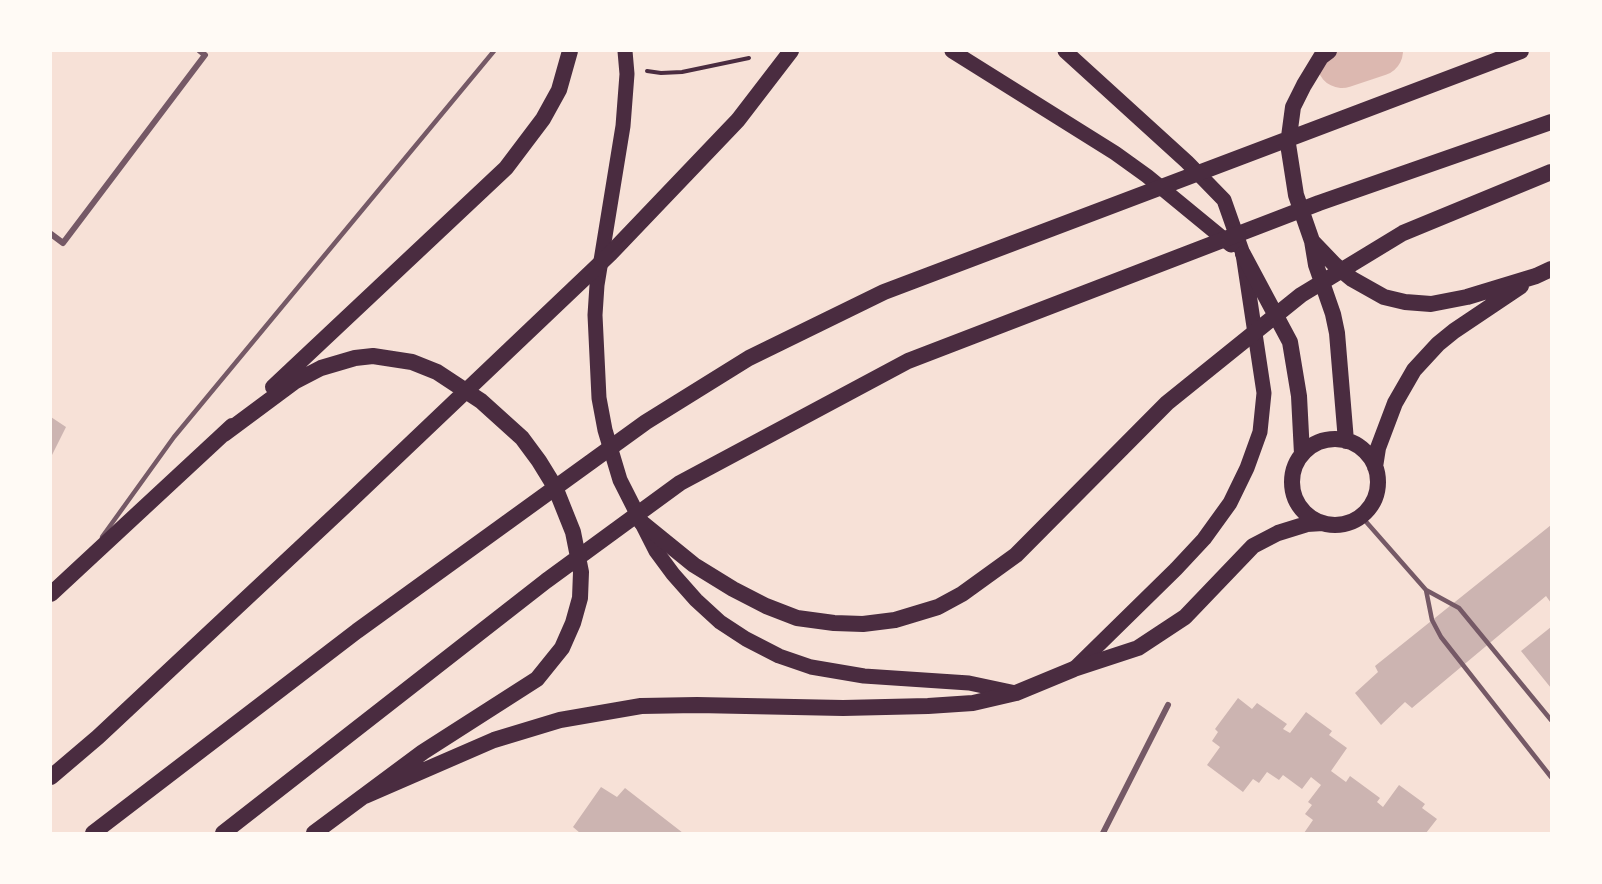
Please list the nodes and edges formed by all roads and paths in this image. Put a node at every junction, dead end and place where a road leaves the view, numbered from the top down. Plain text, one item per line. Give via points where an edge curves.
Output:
1 (494, 51) edge
2 (570, 51) edge
3 (625, 51) edge
4 (791, 51) edge
5 (952, 51) edge
6 (1065, 51) edge
7 (1329, 51) edge
8 (1521, 51) edge
9 (202, 53) edge
10 (749, 58) dead end
11 (640, 70) dead end
12 (1551, 122) edge
13 (1551, 172) edge
14 (51, 234) edge
15 (1312, 241) junction
16 (1243, 254) junction
17 (1544, 273) edge
18 (224, 434) junction
19 (1346, 441) junction
20 (1302, 454) junction
21 (1375, 467) junction
22 (1361, 516) junction
23 (641, 522) junction
24 (1323, 523) junction
25 (77, 571) junction
26 (1426, 590) junction
27 (51, 594) edge
28 (1074, 669) junction
29 (1016, 693) junction
30 (1168, 705) dead end
31 (1551, 720) edge
32 (51, 777) edge
33 (1551, 777) edge
34 (365, 796) junction
35 (93, 833) edge
36 (223, 833) edge
37 (314, 833) edge
38 (1103, 833) edge

1 - 25 lane via 174,437
2 - 18 highway via 559,90 543,119 506,168
3 - 23 main road via 623,126 595,315 604,430 620,480
4 - 32 highway via 738,120 635,228 345,506
5 - 16 main road via 1115,153
6 - 16 main road via 1224,200
7 - 15 highway via 1321,57 1293,107 1288,144 1296,195
8 - 35 highway via 884,292 750,358 646,422 357,631
9 - 14 street via 63,243
10 - 11 path via 682,72
12 - 36 highway via 1319,203 908,361 680,483 546,581
13 - 23 highway via 1403,233 1301,295 1167,404 1016,555 938,607 895,620 862,624 797,618 766,606 694,565
15 - 17 highway via 1367,289 1406,302 1431,304 1467,297
15 - 19 highway via 1340,347
16 - 20 highway via 1290,342 1299,396
16 - 28 main road via 1264,393 1260,432 1248,468 1230,503 1204,539
17 - 21 highway via 1454,331 1414,370 1395,403
18 - 25 highway
18 - 34 highway via 294,382 321,368 373,356 412,362 437,372 481,401 522,438 555,487 573,532 581,572 580,598 562,648 537,679 423,752
19 - 20 highway via 1321,441
19 - 21 highway via 1363,451
20 - 24 highway via 1293,470 1294,496 1300,508
21 - 22 highway via 1376,493
22 - 24 highway via 1336,525
22 - 26 lane
23 - 29 main road via 656,550 688,591 720,622 779,656 811,667 864,676 969,683
24 - 28 highway via 1269,536 1253,546 1185,616 1138,648
25 - 27 highway
26 - 31 lane via 1459,608
26 - 33 lane via 1432,620 1441,637
28 - 29 highway
29 - 34 highway via 973,703 928,706 641,706 560,720 494,740
30 - 38 street
34 - 37 highway

